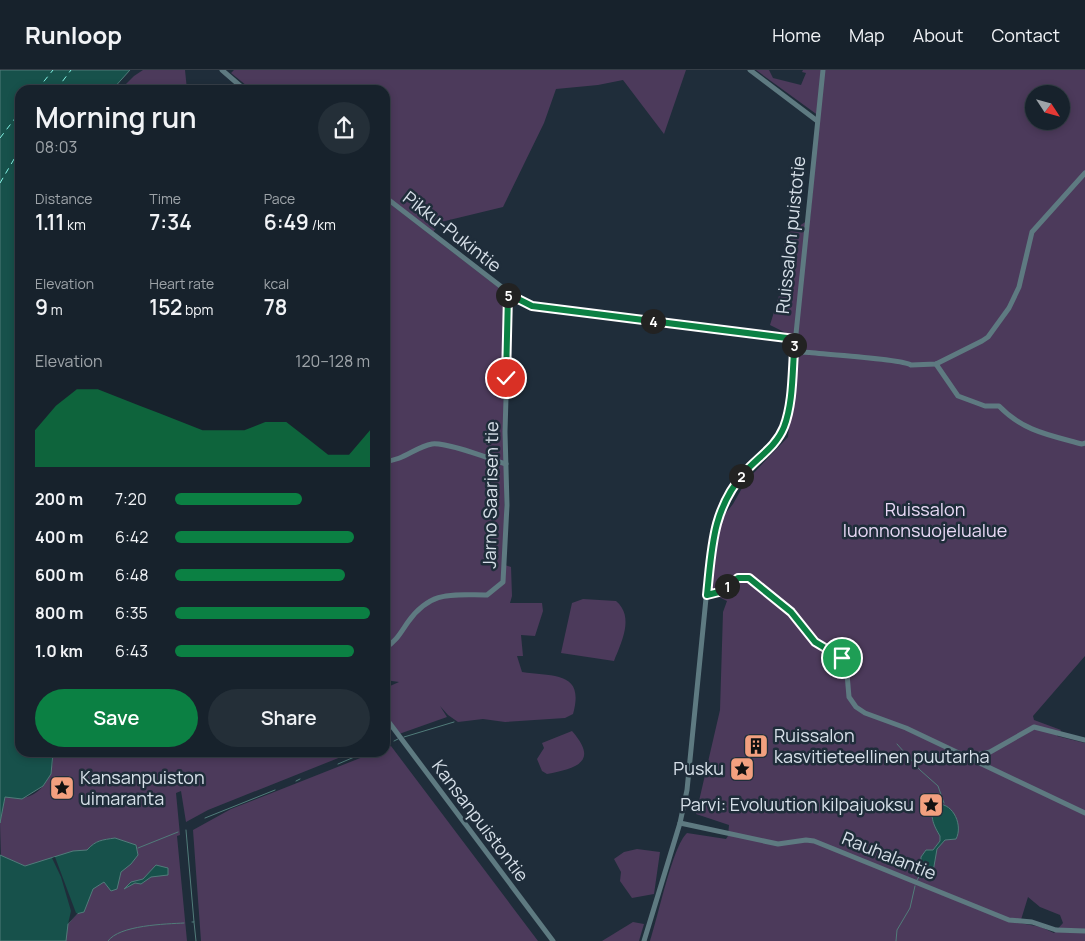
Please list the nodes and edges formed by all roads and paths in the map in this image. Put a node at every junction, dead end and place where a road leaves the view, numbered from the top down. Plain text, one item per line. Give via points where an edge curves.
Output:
1 (222, 70) edge
2 (750, 70) edge
3 (823, 70) edge
4 (239, 85) edge
5 (816, 120) junction
6 (1085, 173) edge
7 (390, 201) edge
8 (508, 294) junction
9 (795, 339) junction
10 (793, 355) junction
11 (936, 364) junction
12 (1085, 443) edge
13 (390, 460) edge
14 (506, 464) junction
15 (707, 595) junction
16 (390, 644) edge
17 (390, 724) edge
18 (1085, 740) edge
19 (967, 757) junction
20 (1085, 813) edge
21 (680, 824) junction
22 (1085, 931) edge
23 (553, 941) edge
24 (644, 941) edge

1 - 4 street
2 - 5 street
3 - 5 street, Ruissalon puistotie
5 - 9 street, Ruissalon puistotie
6 - 11 street via 1032,232 1019,287 1009,308 988,337
7 - 8 street, Pikku-Pukintie
8 - 9 street, Pikku-Pukintie via 532,306
8 - 14 street, Jarno Saarisen tie
9 - 10 street, Ruissalon puistotie
10 - 11 street via 804,352 887,359 911,365
10 - 15 street, Ruissalon puistotie via 788,412 780,434 738,481 716,522
11 - 12 street via 958,396 985,406 999,406 1010,418 1031,430
13 - 14 street via 437,444
14 - 16 street, Jarno Saarisen tie via 504,582 487,595 454,593 431,601 411,618
15 - 19 street via 719,592 738,578 749,578 791,612 815,642 846,662 847,690 856,706 874,718 906,728
15 - 21 street, Ruissalon puistotie via 687,790
17 - 23 street, Kansanpuistontie
18 - 19 street via 1034,727 990,752
19 - 20 street
21 - 22 street, Rauhalantie via 778,844 814,842 1009,920 1032,922 1056,930
21 - 24 street, Ruissalon puistotie

